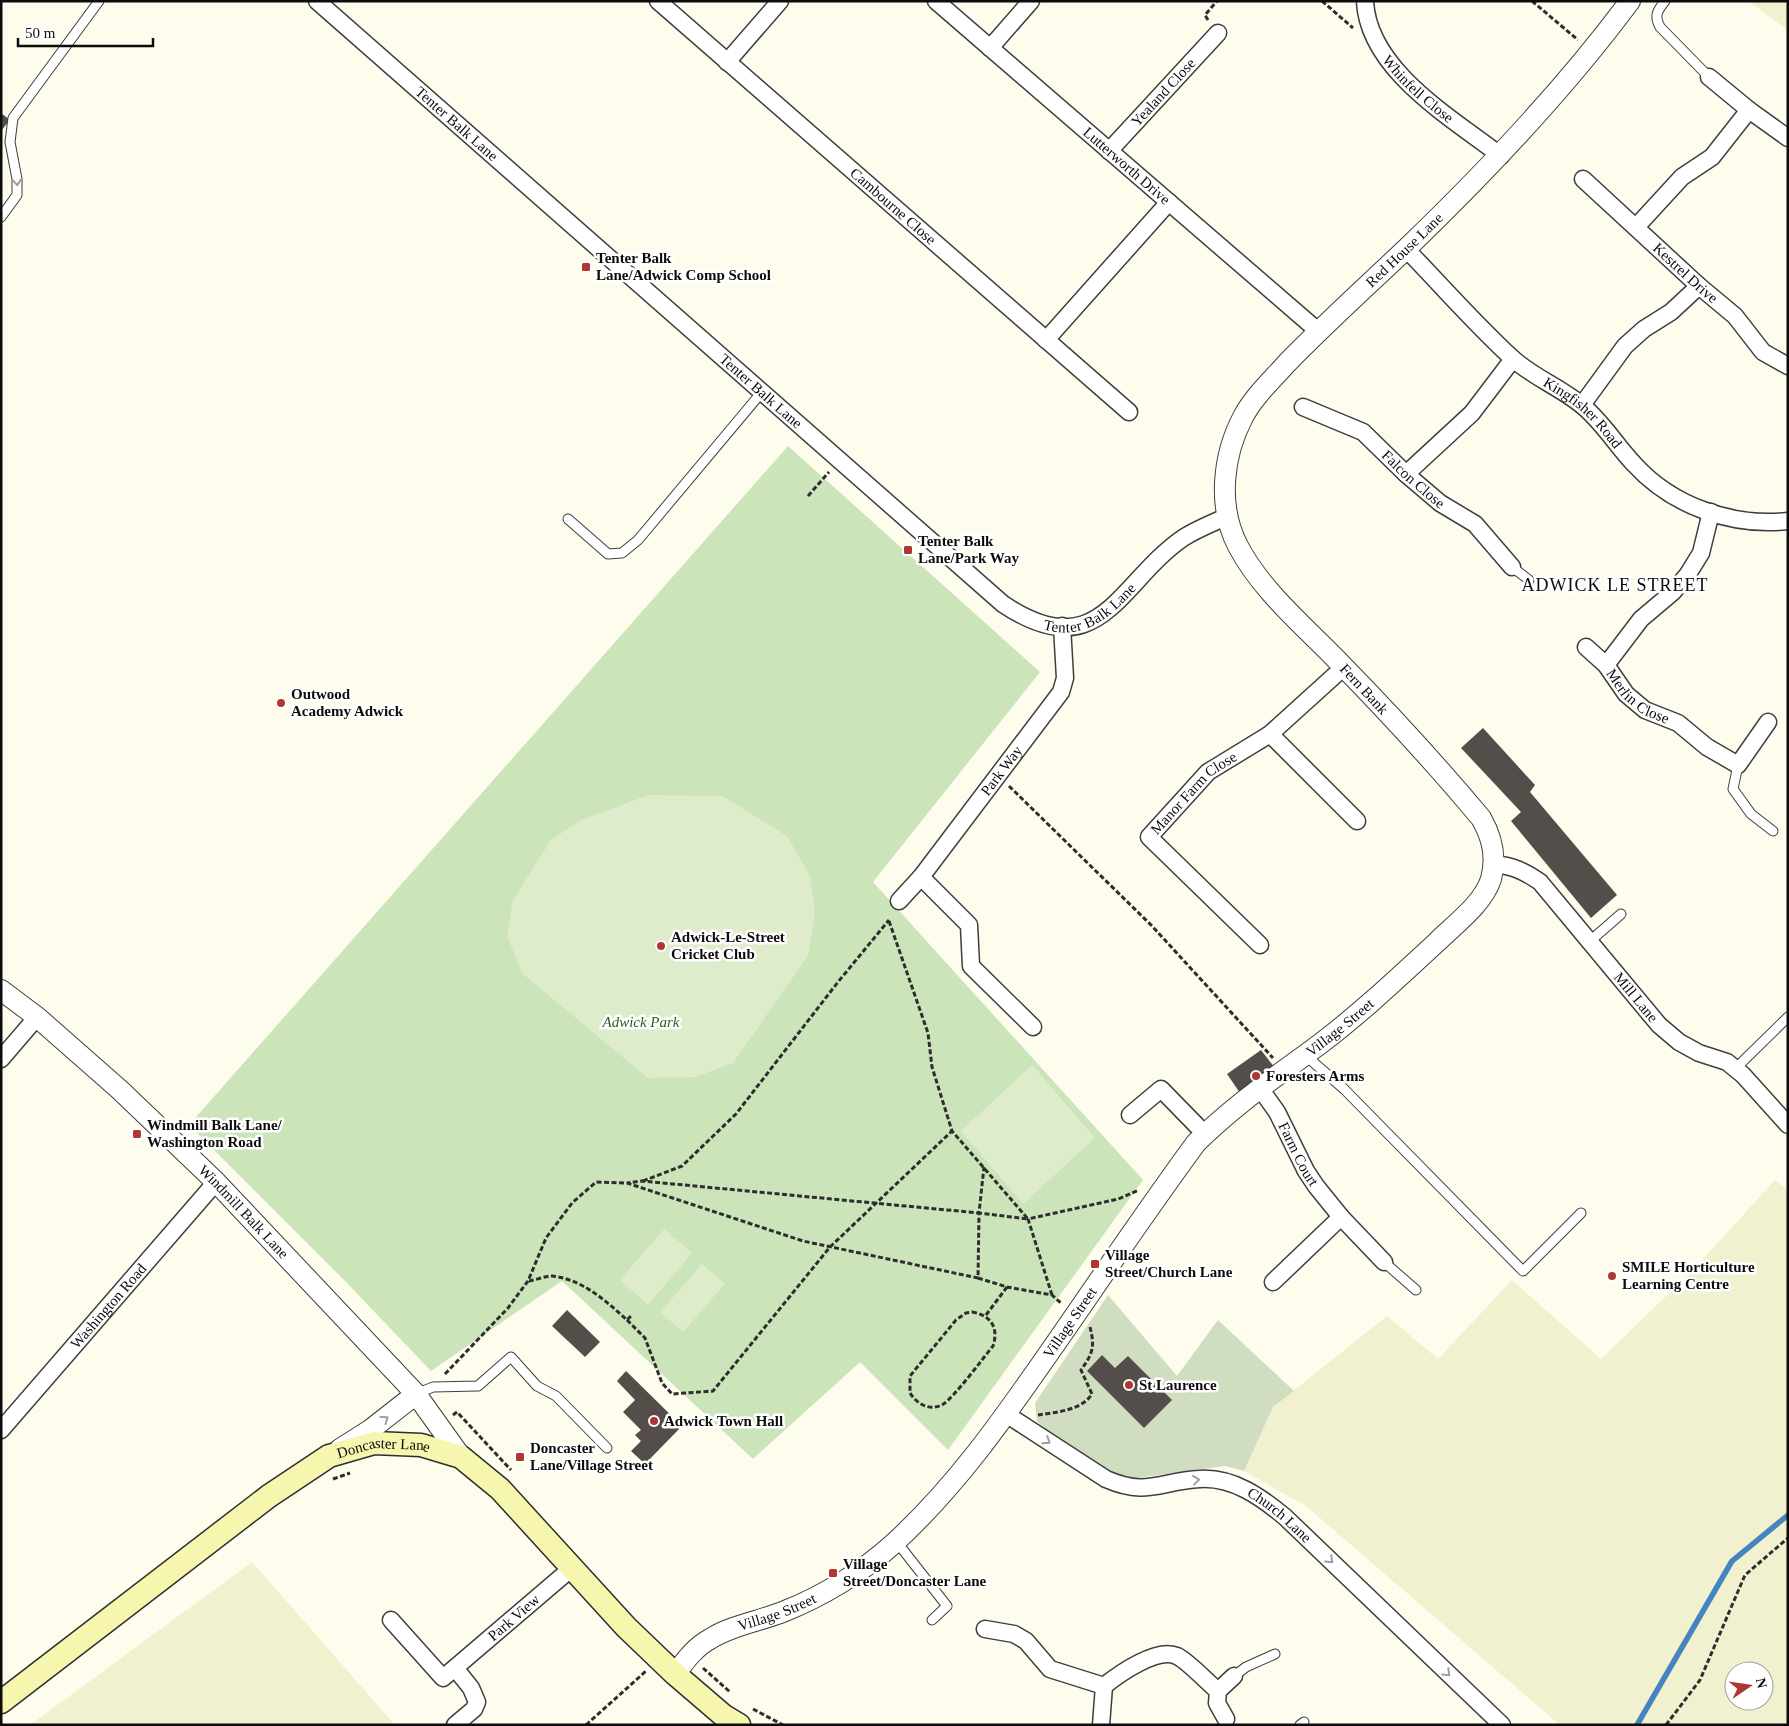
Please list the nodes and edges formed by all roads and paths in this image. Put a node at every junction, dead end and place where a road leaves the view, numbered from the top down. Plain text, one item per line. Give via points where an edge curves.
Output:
1 (99, 1) edge
2 (317, 1) edge
3 (658, 1) edge
4 (780, 1) edge
5 (936, 1) edge
6 (1031, 1) edge
7 (1322, 1) edge
8 (1365, 1) edge
9 (1532, 1) edge
10 (1630, 1) edge
11 (1664, 1) edge
12 (1218, 33) dead end
13 (1378, 45) junction
14 (990, 48) junction
15 (1591, 51) junction
16 (727, 62) junction
17 (1709, 77) joint
18 (1749, 110) junction
19 (1788, 138) edge
20 (1109, 150) junction
21 (1501, 156) junction
22 (1583, 179) dead end
23 (1169, 202) junction
24 (1, 217) edge
25 (1636, 227) junction
26 (1406, 249) junction
27 (1698, 286) junction
28 (1318, 331) junction
29 (1046, 340) junction
30 (1513, 358) junction
31 (1788, 366) edge
32 (762, 392) junction
33 (1582, 405) junction
34 (1303, 407) dead end
35 (1129, 412) dead end
36 (840, 460) junction
37 (1406, 474) junction
38 (808, 496) dead end
39 (1711, 512) junction
40 (1228, 516) junction
41 (568, 519) dead end
42 (1788, 521) edge
43 (1512, 568) joint
44 (1529, 580) dead end
45 (1062, 626) junction
46 (1586, 646) dead end
47 (1606, 665) junction
48 (1344, 667) junction
49 (1768, 722) dead end
50 (1270, 734) junction
51 (1738, 765) junction
52 (998, 776) junction
53 (1357, 821) dead end
54 (1772, 831) dead end
55 (1494, 864) junction
56 (921, 876) junction
57 (899, 901) joint
58 (1622, 914) dead end
59 (889, 921) junction
60 (1589, 942) junction
61 (1260, 946) dead end
62 (1, 990) edge
63 (37, 1017) junction
64 (1788, 1017) edge
65 (1033, 1028) dead end
66 (1305, 1054) junction
67 (1, 1059) edge
68 (1734, 1069) junction
69 (1284, 1070) junction
70 (1259, 1087) junction
71 (1130, 1115) dead end
72 (1788, 1124) edge
73 (952, 1130) junction
74 (1204, 1134) junction
75 (984, 1167) junction
76 (642, 1181) junction
77 (216, 1182) junction
78 (627, 1183) junction
79 (1160, 1193) junction
80 (875, 1203) junction
81 (980, 1213) junction
82 (1581, 1213) dead end
83 (1341, 1217) junction
84 (1028, 1219) junction
85 (830, 1247) junction
86 (1384, 1262) joint
87 (978, 1278) junction
88 (528, 1281) junction
89 (1273, 1282) dead end
90 (1007, 1287) junction
91 (1416, 1290) dead end
92 (1052, 1295) junction
93 (1077, 1313) junction
94 (631, 1316) dead end
95 (986, 1316) junction
96 (627, 1320) junction
97 (425, 1391) junction
98 (1006, 1414) junction
99 (438, 1426) junction
100 (1, 1430) edge
101 (607, 1448) dead end
102 (330, 1456) junction
103 (461, 1457) junction
104 (354, 1471) dead end
105 (515, 1474) dead end
106 (327, 1482) dead end
107 (1788, 1538) edge
108 (896, 1541) junction
109 (572, 1567) junction
110 (391, 1620) dead end
111 (932, 1620) dead end
112 (985, 1630) dead end
113 (1275, 1654) dead end
114 (690, 1656) junction
115 (667, 1667) junction
116 (455, 1668) junction
117 (1234, 1676) joint
118 (1104, 1686) junction
119 (1218, 1691) junction
120 (731, 1693) dead end
121 (1, 1702) edge
122 (742, 1715) edge
123 (1230, 1722) edge
124 (455, 1725) edge
125 (586, 1725) edge
126 (783, 1725) edge
127 (1101, 1725) edge
128 (1502, 1725) edge
129 (1666, 1725) edge

1 -> 24 lane via 14,118 10,142 18,195
2 - 32 street, Tenter Balk Lane
3 - 16 street, Cambourne Close
4 - 16 street
5 - 14 street, Lutterworth Drive
6 - 14 street
7 - 13 path via 1348,25
8 - 13 street, Whinfell Close
9 - 15 path
10 - 15 street, Red House Lane
11 - 17 lane via 1657,11 1660,27
12 - 20 street, Yealand Close
13 - 21 street, Whinfell Close via 1397,72
14 - 20 street, Lutterworth Drive
15 - 21 street, Red House Lane
16 - 29 street, Cambourne Close
17 - 18 street
18 - 19 street
18 - 25 street via 1712,157 1682,177
20 - 23 street, Lutterworth Drive
21 - 26 street, Red House Lane
22 - 25 street, Kestrel Drive
23 - 28 street, Lutterworth Drive
23 - 29 street
25 - 27 street, Kestrel Drive
26 - 28 street, Red House Lane
26 - 30 street, Kingfisher Road
27 - 31 street, Kestrel Drive via 1735,316 1764,352
27 - 33 street via 1671,312 1625,346
28 - 40 street, Red House Lane via 1260,392 1244,415 1227,464
29 - 35 street, Cambourne Close
30 - 33 street, Kingfisher Road
30 - 37 street via 1472,413
32 - 36 street, Tenter Balk Lane
32 - 41 lane via 643,534 622,553 608,554
33 - 39 street, Kingfisher Road via 1605,426 1634,464 1653,482 1678,500
34 - 37 street, Falcon Close via 1363,432
36 - 38 path
36 - 45 street, Tenter Balk Lane via 1003,604 1026,619
37 - 43 street, Falcon Close via 1440,503 1476,524
39 - 42 street, Kingfisher Road via 1739,521
39 - 47 street, Merlin Close via 1700,553 1688,574 1673,592 1641,619
40 - 45 street, Tenter Balk Lane via 1183,539 1119,603 1101,616 1085,623
40 - 48 street, Fern Bank via 1236,543 1252,571
43 - 44 lane
45 - 52 street, Park Way via 1066,678 1062,692
46 - 47 street
47 - 51 street, Merlin Close via 1626,694 1645,710 1678,723 1706,747
48 - 50 street, Manor Farm Close
48 - 55 street, Fern Bank via 1481,818 1490,835
49 - 51 street
50 - 53 street
50 - 61 street, Manor Farm Close via 1208,772 1149,837
51 - 54 lane via 1733,789 1751,814
52 - 56 street, Park Way
52 - 69 path via 1152,926
55 - 60 street, Mill Lane via 1513,866 1540,882
55 - 66 street, Village Street via 1486,889 1457,922 1363,1008
56 - 57 street, Park Way
56 - 65 street via 969,925 971,966
57 - 59 path
58 - 60 lane
59 - 73 path via 928,1032 932,1067
59 - 76 path via 736,1114 682,1166
60 - 68 street, Mill Lane via 1659,1025 1679,1042 1727,1062
62 - 63 street, Windmill Balk Lane
63 - 67 street
63 - 77 street, Windmill Balk Lane via 120,1090
64 - 68 lane
66 - 69 street, Village Street
66 - 82 lane via 1344,1089 1523,1271
68 - 72 street, Mill Lane
69 - 70 street, Village Street
70 - 74 street, Village Street
70 - 83 street, Farm Court via 1277,1112 1306,1170
71 - 74 street via 1162,1089
73 - 75 path
73 - 80 path
74 - 79 street, Village Street
75 - 81 path
75 - 84 path
76 - 78 path
76 - 80 path
77 - 97 street, Windmill Balk Lane
77 - 100 street, Washington Road
78 - 85 path
78 - 88 path via 596,1182 572,1203 546,1238
79 - 84 path via 1151,1184 1118,1199
79 - 93 street, Village Street
80 - 81 path
80 - 85 path
81 - 84 path
81 - 87 path
83 - 86 street, Farm Court
83 - 89 street
84 - 92 path
85 - 87 path
85 - 96 path via 713,1391 672,1394 662,1383 646,1338
86 - 91 lane
87 - 90 path
88 - 96 path via 552,1276 577,1284 600,1296
88 - 97 path via 508,1308
90 - 92 path
90 - 95 path
92 - 93 path
93 - 98 street, Village Street
93 - 98 path via 1089,1323 1094,1343 1090,1358 1081,1370 1092,1394 1088,1401 1063,1412
94 - 96 path
95 - 95 path via 972,1312 959,1316 910,1376 910,1392 920,1404 933,1407 946,1402 993,1346 995,1330
97 - 99 street, Windmill Balk Lane
97 - 101 lane via 478,1386 511,1357 537,1386 556,1396
102 -> 97 street
98 - 108 street, Village Street via 954,1483
98 -> 128 street, Church Lane via 1122,1486 1156,1488 1199,1479 1233,1484 1251,1492 1285,1517
99 - 103 street, Windmill Balk Lane
99 - 105 path via 457,1412
102 - 103 main road, Doncaster Lane via 374,1443 421,1445
102 - 121 main road, Doncaster Lane via 268,1496
103 - 109 main road, Doncaster Lane via 500,1489
104 - 106 path
107 - 129 path via 1745,1575 1700,1680
108 - 111 lane via 947,1606
108 - 114 street, Village Street via 849,1577 815,1597 710,1638
109 - 115 main road, Doncaster Lane
109 - 116 street, Park View
110 - 116 street via 443,1678
112 - 118 street via 1014,1634 1026,1641 1050,1669
113 - 117 lane
114 - 115 street, Village Street
114 - 120 path
115 - 122 main road, Doncaster Lane via 724,1716
115 - 125 path via 602,1708
116 - 124 street via 471,1688 477,1702 474,1709
117 - 119 street
118 - 119 street via 1141,1662 1168,1654 1178,1656
118 - 127 street
119 - 123 street via 1217,1703
122 - 126 path

